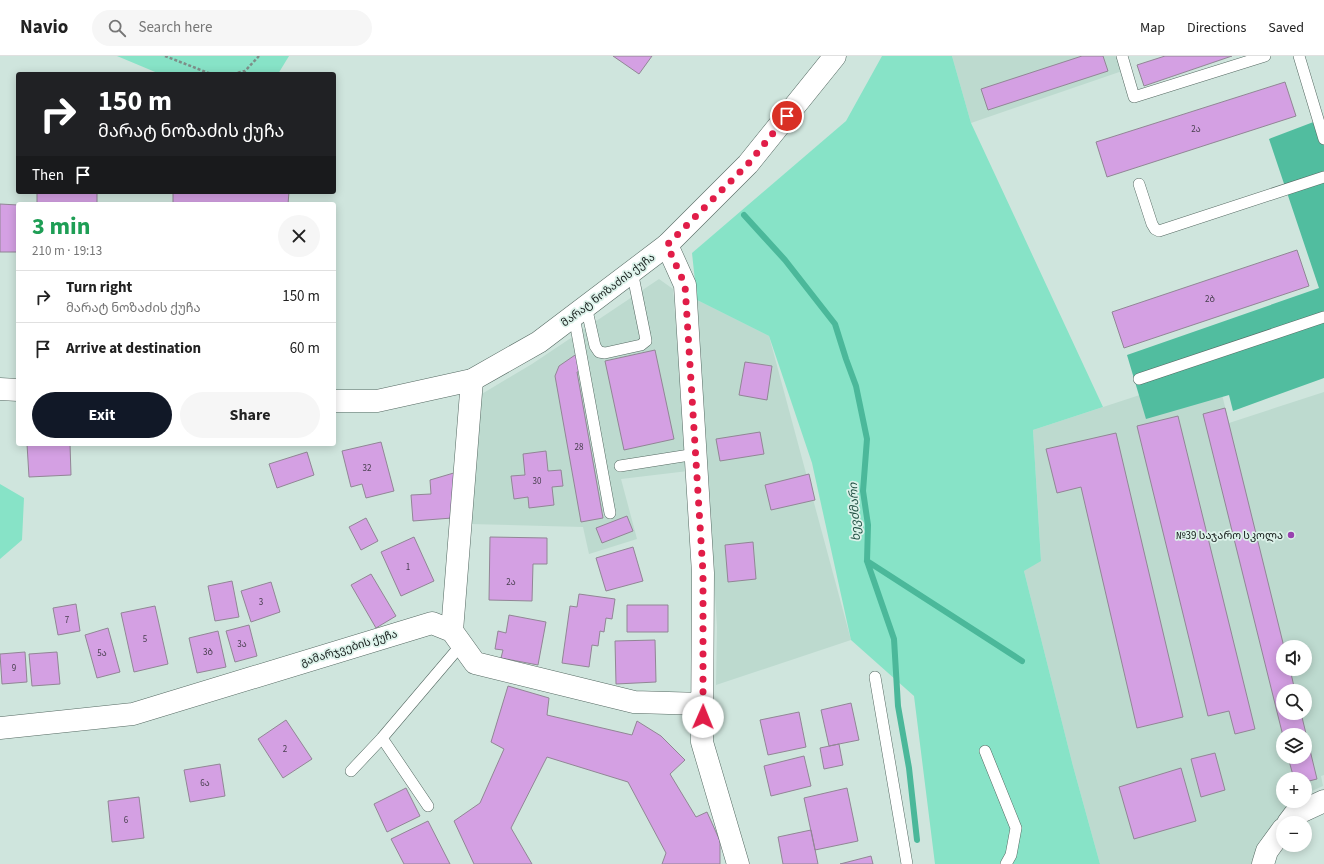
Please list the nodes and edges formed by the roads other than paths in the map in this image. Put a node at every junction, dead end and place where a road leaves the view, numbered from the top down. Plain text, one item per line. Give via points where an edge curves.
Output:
1 (835, 56) edge
2 (1122, 56) edge
3 (1265, 56) edge
4 (1299, 56) edge
5 (1324, 139) edge
6 (1324, 176) edge
7 (1139, 184) dead end
8 (667, 245) junction
9 (632, 271) junction
10 (580, 311) junction
11 (1324, 317) edge
12 (1139, 379) dead end
13 (472, 380) junction
14 (0, 389) edge
15 (16, 390) edge
16 (336, 401) edge
17 (696, 454) junction
18 (620, 466) dead end
19 (610, 513) dead end
20 (456, 638) junction
21 (875, 677) dead end
22 (703, 704) junction
23 (0, 728) edge
24 (382, 738) junction
25 (985, 751) dead end
26 (351, 771) dead end
27 (1324, 801) edge
28 (428, 806) dead end
29 (1299, 816) edge
30 (1276, 839) edge
31 (738, 864) edge
32 (907, 864) edge
33 (1006, 864) edge
34 (1263, 864) edge

1 - 8 street, მარატ ნოზაძის ქუჩა via 748,164
2 - 3 lane via 1134,96
4 - 5 lane
6 - 7 lane via 1160,231 1152,224
8 - 9 street, მარატ ნოზაძის ქუჩა
8 - 17 street via 685,285
9 - 10 street, მარატ ნოზაძის ქუჩა
9 - 10 lane via 646,342 641,346 599,352
10 - 13 street, მარატ ნოზაძის ქუჩა via 539,342
10 - 19 lane
11 - 12 lane
13 - 16 street, მარატ ნოზაძის ქუჩა via 377,401
13 - 20 street
14 - 15 street
17 - 18 lane
17 - 22 street via 703,573
20 - 22 street via 475,663 634,702
20 - 23 street, გამარჯვების ქუჩა via 432,623 133,714
20 - 24 lane
21 - 32 lane
22 - 31 street via 702,742
24 - 26 lane
24 - 28 lane
25 - 33 lane via 1016,828 1011,855
27 - 29 street
30 - 34 street via 1267,851

